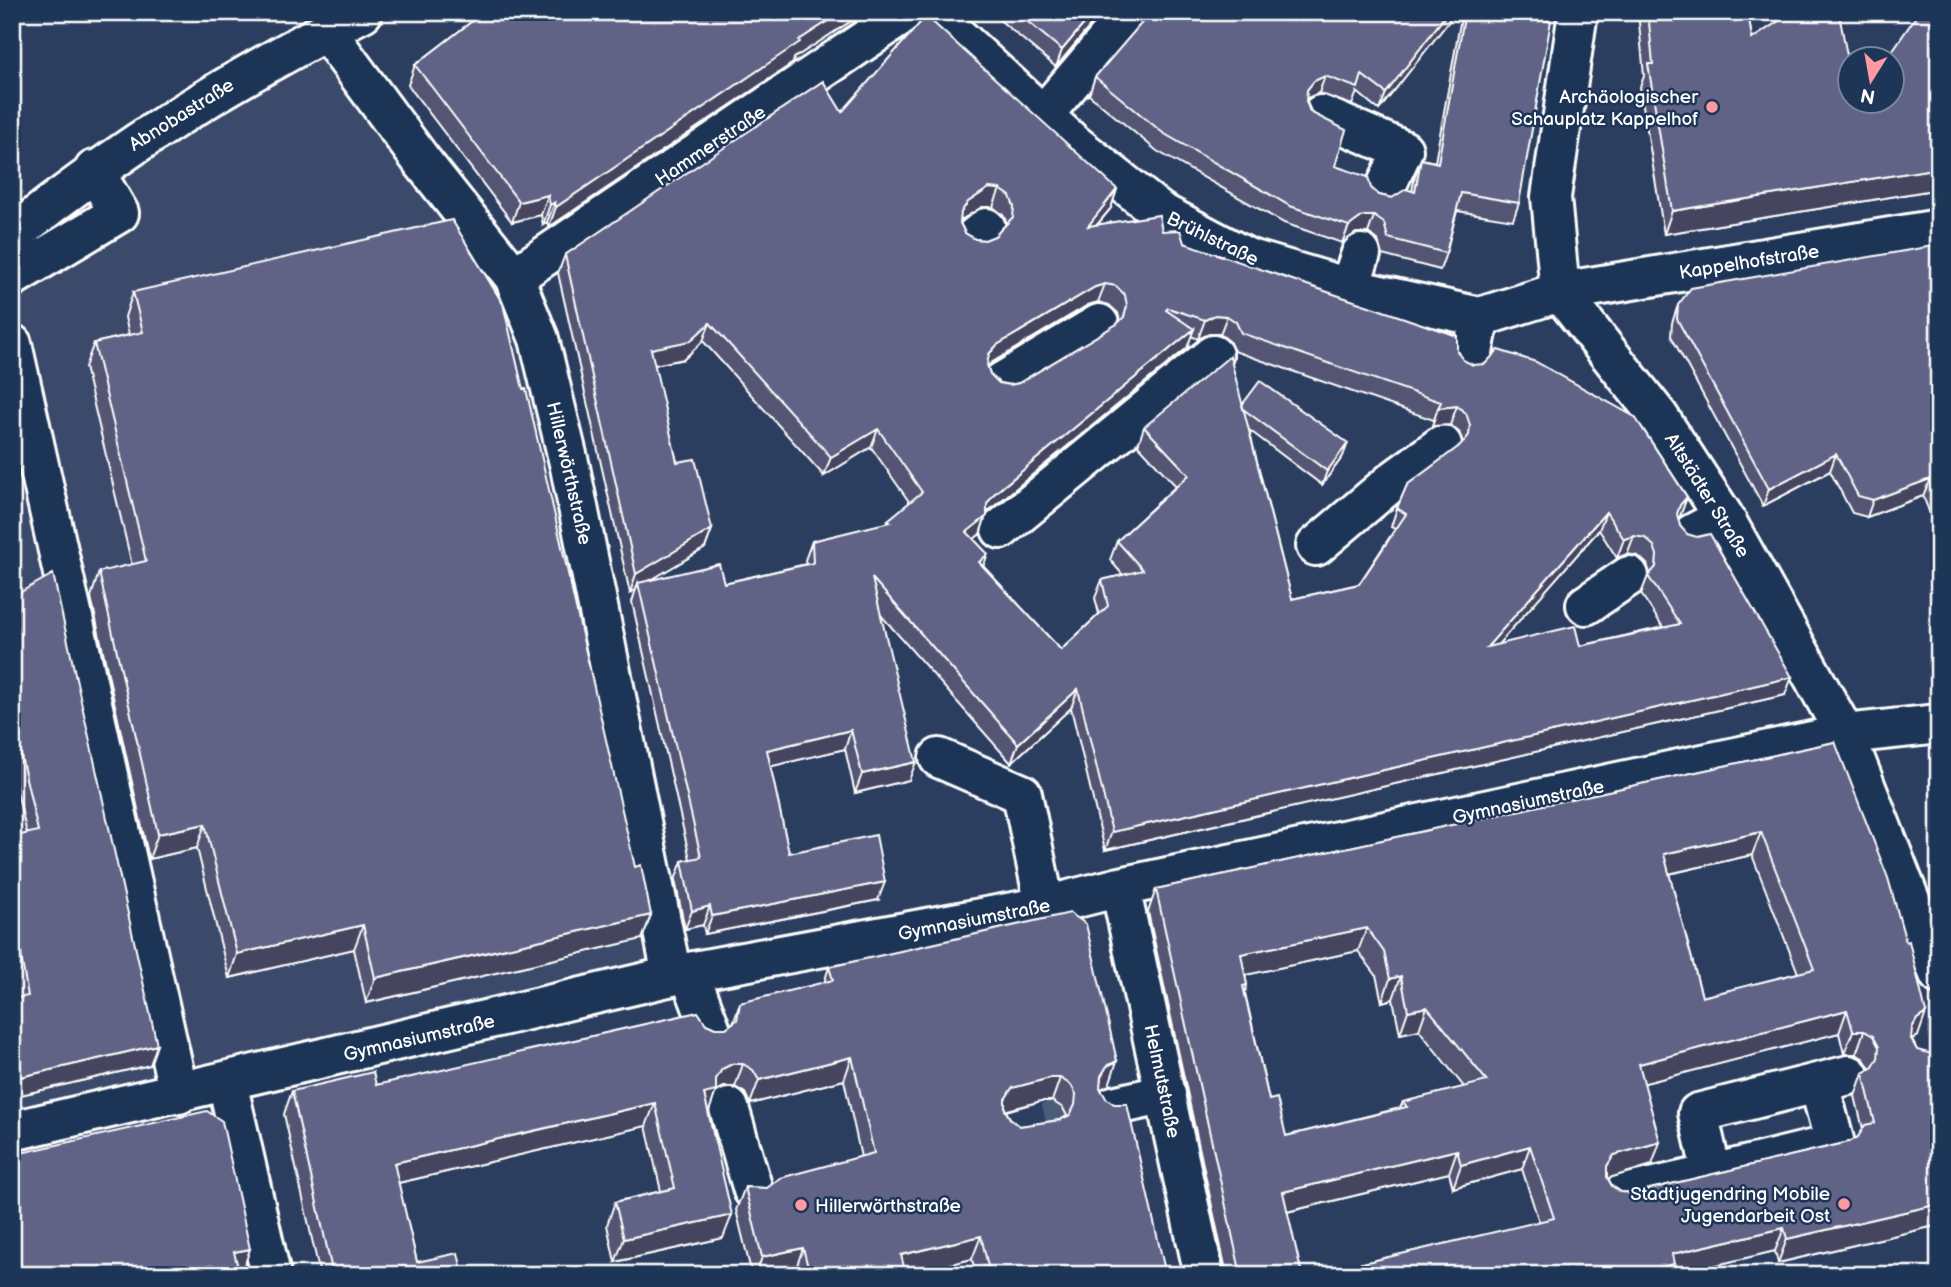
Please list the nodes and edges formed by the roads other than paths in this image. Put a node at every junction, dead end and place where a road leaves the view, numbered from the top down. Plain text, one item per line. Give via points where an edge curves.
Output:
1 (363, 12) edge
2 (907, 12) edge
3 (931, 12) edge
4 (1131, 12) edge
5 (1577, 12) edge
6 (326, 31) junction
7 (1043, 115) junction
8 (1321, 115) edge
9 (94, 170) junction
10 (1383, 193) edge
11 (1939, 229) edge
12 (12, 235) edge
13 (12, 277) edge
14 (514, 277) junction
15 (1560, 292) junction
16 (1480, 317) junction
17 (1098, 324) dead end
18 (12, 344) edge
19 (1213, 355) dead end
20 (1471, 362) edge
21 (1002, 382) edge
22 (1443, 444) dead end
23 (1001, 529) dead end
24 (1316, 546) dead end
25 (1629, 576) dead end
26 (1587, 606) dead end
27 (1939, 724) edge
28 (1845, 734) junction
29 (940, 758) dead end
30 (1120, 887) junction
31 (1045, 906) junction
32 (681, 974) junction
33 (1939, 974) edge
34 (711, 1030) edge
35 (227, 1082) junction
36 (179, 1094) junction
37 (1166, 1094) junction
38 (1113, 1106) tunnel mouth
39 (729, 1108) dead end
40 (12, 1131) edge
41 (1712, 1174) junction
42 (753, 1190) edge
43 (1620, 1195) edge
44 (271, 1275) edge
45 (1204, 1275) edge

1 - 6 street, Abnobastraße
2 - 14 street, Hammerstraße
3 - 7 street, Brühlstraße
4 - 7 street
5 - 15 street via 1551,197
6 - 9 street, Abnobastraße via 224,87
6 - 14 street, Hillerwörthstraße
7 - 16 street, Brühlstraße via 1065,151 1159,229 1243,271 1355,271
8 - 10 street via 1403,150
9 - 12 street, Abnobastraße
9 - 13 street via 119,213
11 - 15 street, Kappelhofstraße
14 - 32 street, Hillerwörthstraße via 539,339 570,467
15 - 16 street, Brühlstraße
15 - 28 street, Altstädter Straße via 1659,417 1708,525
16 - 20 street
17 - 21 street
18 - 36 street
19 - 23 street
22 - 24 street
25 - 26 street
27 - 28 street, Gymnasiumstraße
28 - 30 street, Gymnasiumstraße
28 - 33 street, Altstädter Straße
29 - 31 street via 1022,794
30 - 31 street, Gymnasiumstraße
30 - 37 street, Helmutstraße
31 - 32 street, Gymnasiumstraße
32 - 34 street, Hillerwörthstraße
32 - 35 street, Gymnasiumstraße
35 - 36 street, Gymnasiumstraße
35 - 44 street
36 - 40 street, Gymnasiumstraße
37 - 38 street
37 - 45 street, Helmutstraße
39 - 42 street
41 - 41 street via 1835,1144 1834,1079 1698,1114
41 - 43 street

